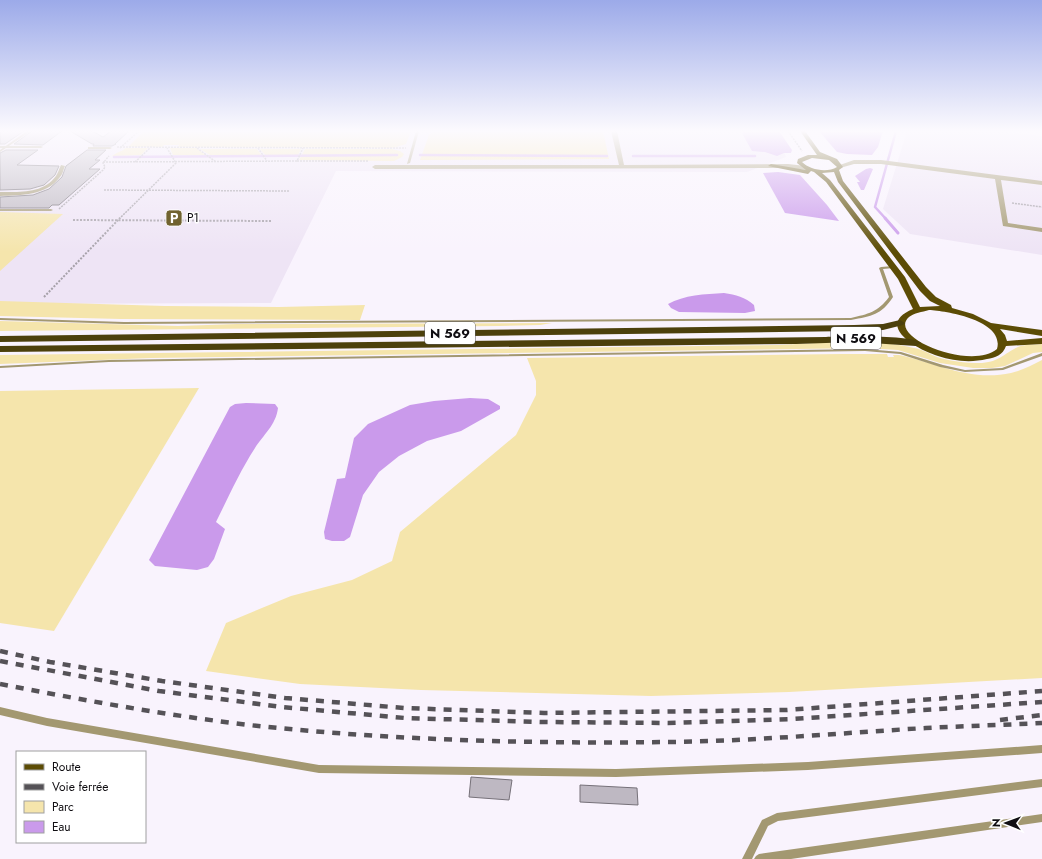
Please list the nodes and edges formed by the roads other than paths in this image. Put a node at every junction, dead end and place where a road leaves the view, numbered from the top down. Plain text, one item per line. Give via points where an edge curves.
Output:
1 (61, 171) edge
2 (808, 171) edge
3 (817, 171) edge
4 (838, 171) edge
5 (952, 171) edge
6 (998, 177) junction
7 (1042, 183) edge
8 (0, 194) edge
9 (843, 201) junction
10 (0, 210) edge
11 (51, 210) road end
12 (1042, 230) edge
13 (893, 267) junction
14 (917, 309) junction
15 (955, 310) junction
16 (0, 319) edge
17 (900, 322) junction
18 (990, 325) junction
19 (1042, 333) edge
20 (0, 339) edge
21 (1042, 341) edge
22 (916, 343) junction
23 (1004, 344) junction
24 (0, 349) edge
25 (1042, 354) edge
26 (0, 367) edge
27 (0, 711) edge
28 (1042, 749) edge
29 (1042, 783) edge
30 (1042, 818) edge
31 (795, 856) edge
32 (747, 859) edge
33 (759, 859) edge

1 - 8 street via 58,177 42,190 34,193
2 - 9 main road via 836,198
3 - 9 main road
4 - 15 main road via 840,181 923,289 933,299
5 - 6 street
6 - 7 street
6 - 12 street via 1005,225
9 - 13 main road
10 - 11 lane
13 - 14 main road via 910,292
13 - 16 lane via 881,268 891,297 884,308 871,315 851,319 124,323
14 - 15 main road
14 - 17 main road via 908,312
15 - 18 main road
17 - 20 highway, N 569 via 883,327 854,328
17 - 22 main road via 901,329
18 - 19 main road
18 - 23 main road
21 - 23 main road
22 - 23 main road via 946,356 971,358 992,356 1001,351
22 - 24 highway, N 569 via 839,338 796,341
25 - 26 lane via 1003,369 984,371 965,371 901,353 865,350 109,361
27 - 28 lane via 47,722 319,769 623,773 808,766
29 - 32 lane via 777,817 765,823
30 - 31 lane
31 - 33 lane

